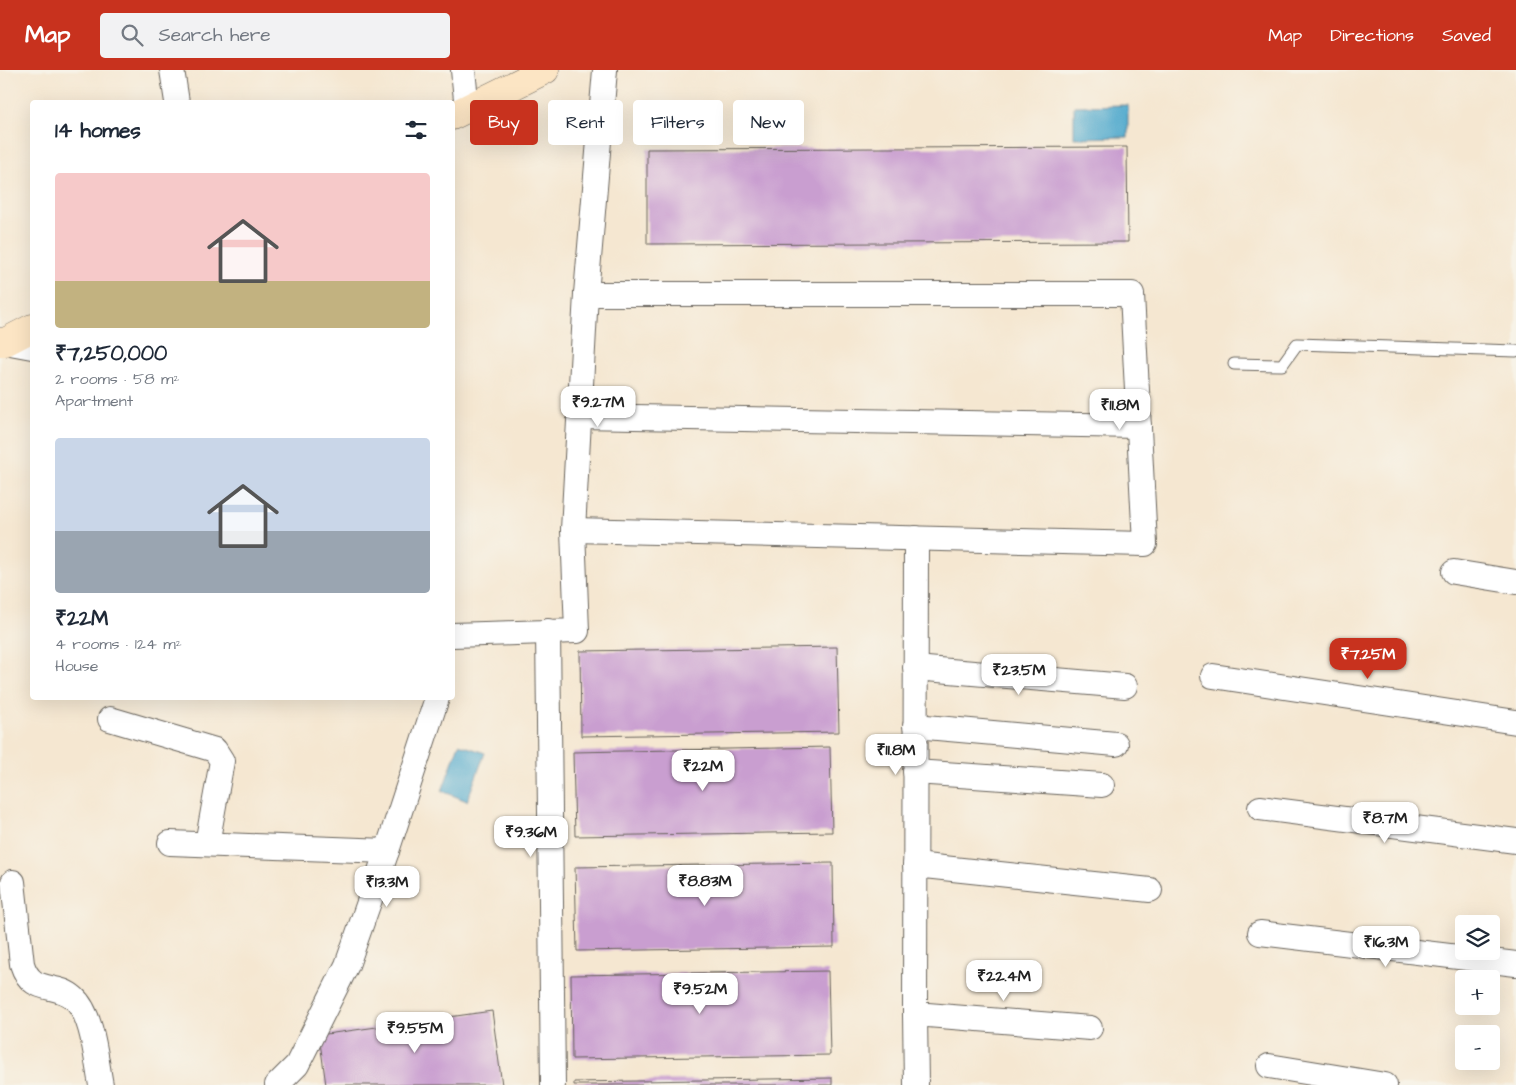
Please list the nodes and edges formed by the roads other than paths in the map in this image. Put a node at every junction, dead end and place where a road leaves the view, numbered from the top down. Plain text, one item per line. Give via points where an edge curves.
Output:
1 (172, 70) edge
2 (463, 70) edge
3 (545, 70) edge
4 (605, 70) edge
5 (178, 100) edge
6 (460, 112) edge
7 (586, 294) junction
8 (30, 329) edge
9 (2, 342) edge
10 (30, 347) edge
11 (1516, 351) edge
12 (1234, 364) dead end
13 (580, 416) junction
14 (1139, 426) junction
15 (574, 530) junction
16 (916, 538) junction
17 (1454, 572) dead end
18 (1516, 582) edge
19 (548, 630) junction
20 (455, 635) edge
21 (916, 668) junction
22 (1213, 676) dead end
23 (1125, 686) dead end
24 (436, 700) edge
25 (110, 719) dead end
26 (1516, 722) edge
27 (915, 726) junction
28 (1116, 744) dead end
29 (915, 772) junction
30 (1102, 785) dead end
31 (1260, 808) dead end
32 (1516, 841) edge
33 (170, 843) dead end
34 (207, 844) junction
35 (387, 851) junction
36 (915, 865) junction
37 (13, 882) dead end
38 (1150, 890) dead end
39 (1260, 933) dead end
40 (1516, 964) edge
41 (914, 1014) junction
42 (1090, 1028) dead end
43 (1269, 1066) dead end
44 (101, 1085) edge
45 (277, 1085) edge
46 (553, 1085) edge
47 (916, 1085) edge
48 (1385, 1085) edge

1 - 5 street
2 - 6 street
3 - 6 street
4 - 7 street
7 - 13 street
7 - 14 street via 1132,294
8 - 9 street
9 - 10 street
11 - 12 lane via 1297,344 1282,365
13 - 14 street
13 - 15 street
14 - 16 street via 1145,544
15 - 16 street
15 - 19 street via 577,631
16 - 21 street
17 - 18 street
19 - 20 street
19 - 46 street
21 - 23 street
21 - 27 street
22 - 26 street
24 - 35 street
25 - 34 street via 216,750 222,761
27 - 28 street
27 - 29 street
29 - 30 street
29 - 36 street
31 - 32 street
33 - 34 street
34 - 35 street
35 - 45 street via 347,965 297,1066
36 - 38 street
36 - 41 street
37 - 44 street via 25,973 37,984 66,992 75,999 90,1028
39 - 40 street
41 - 42 street
41 - 47 street
43 - 48 street

